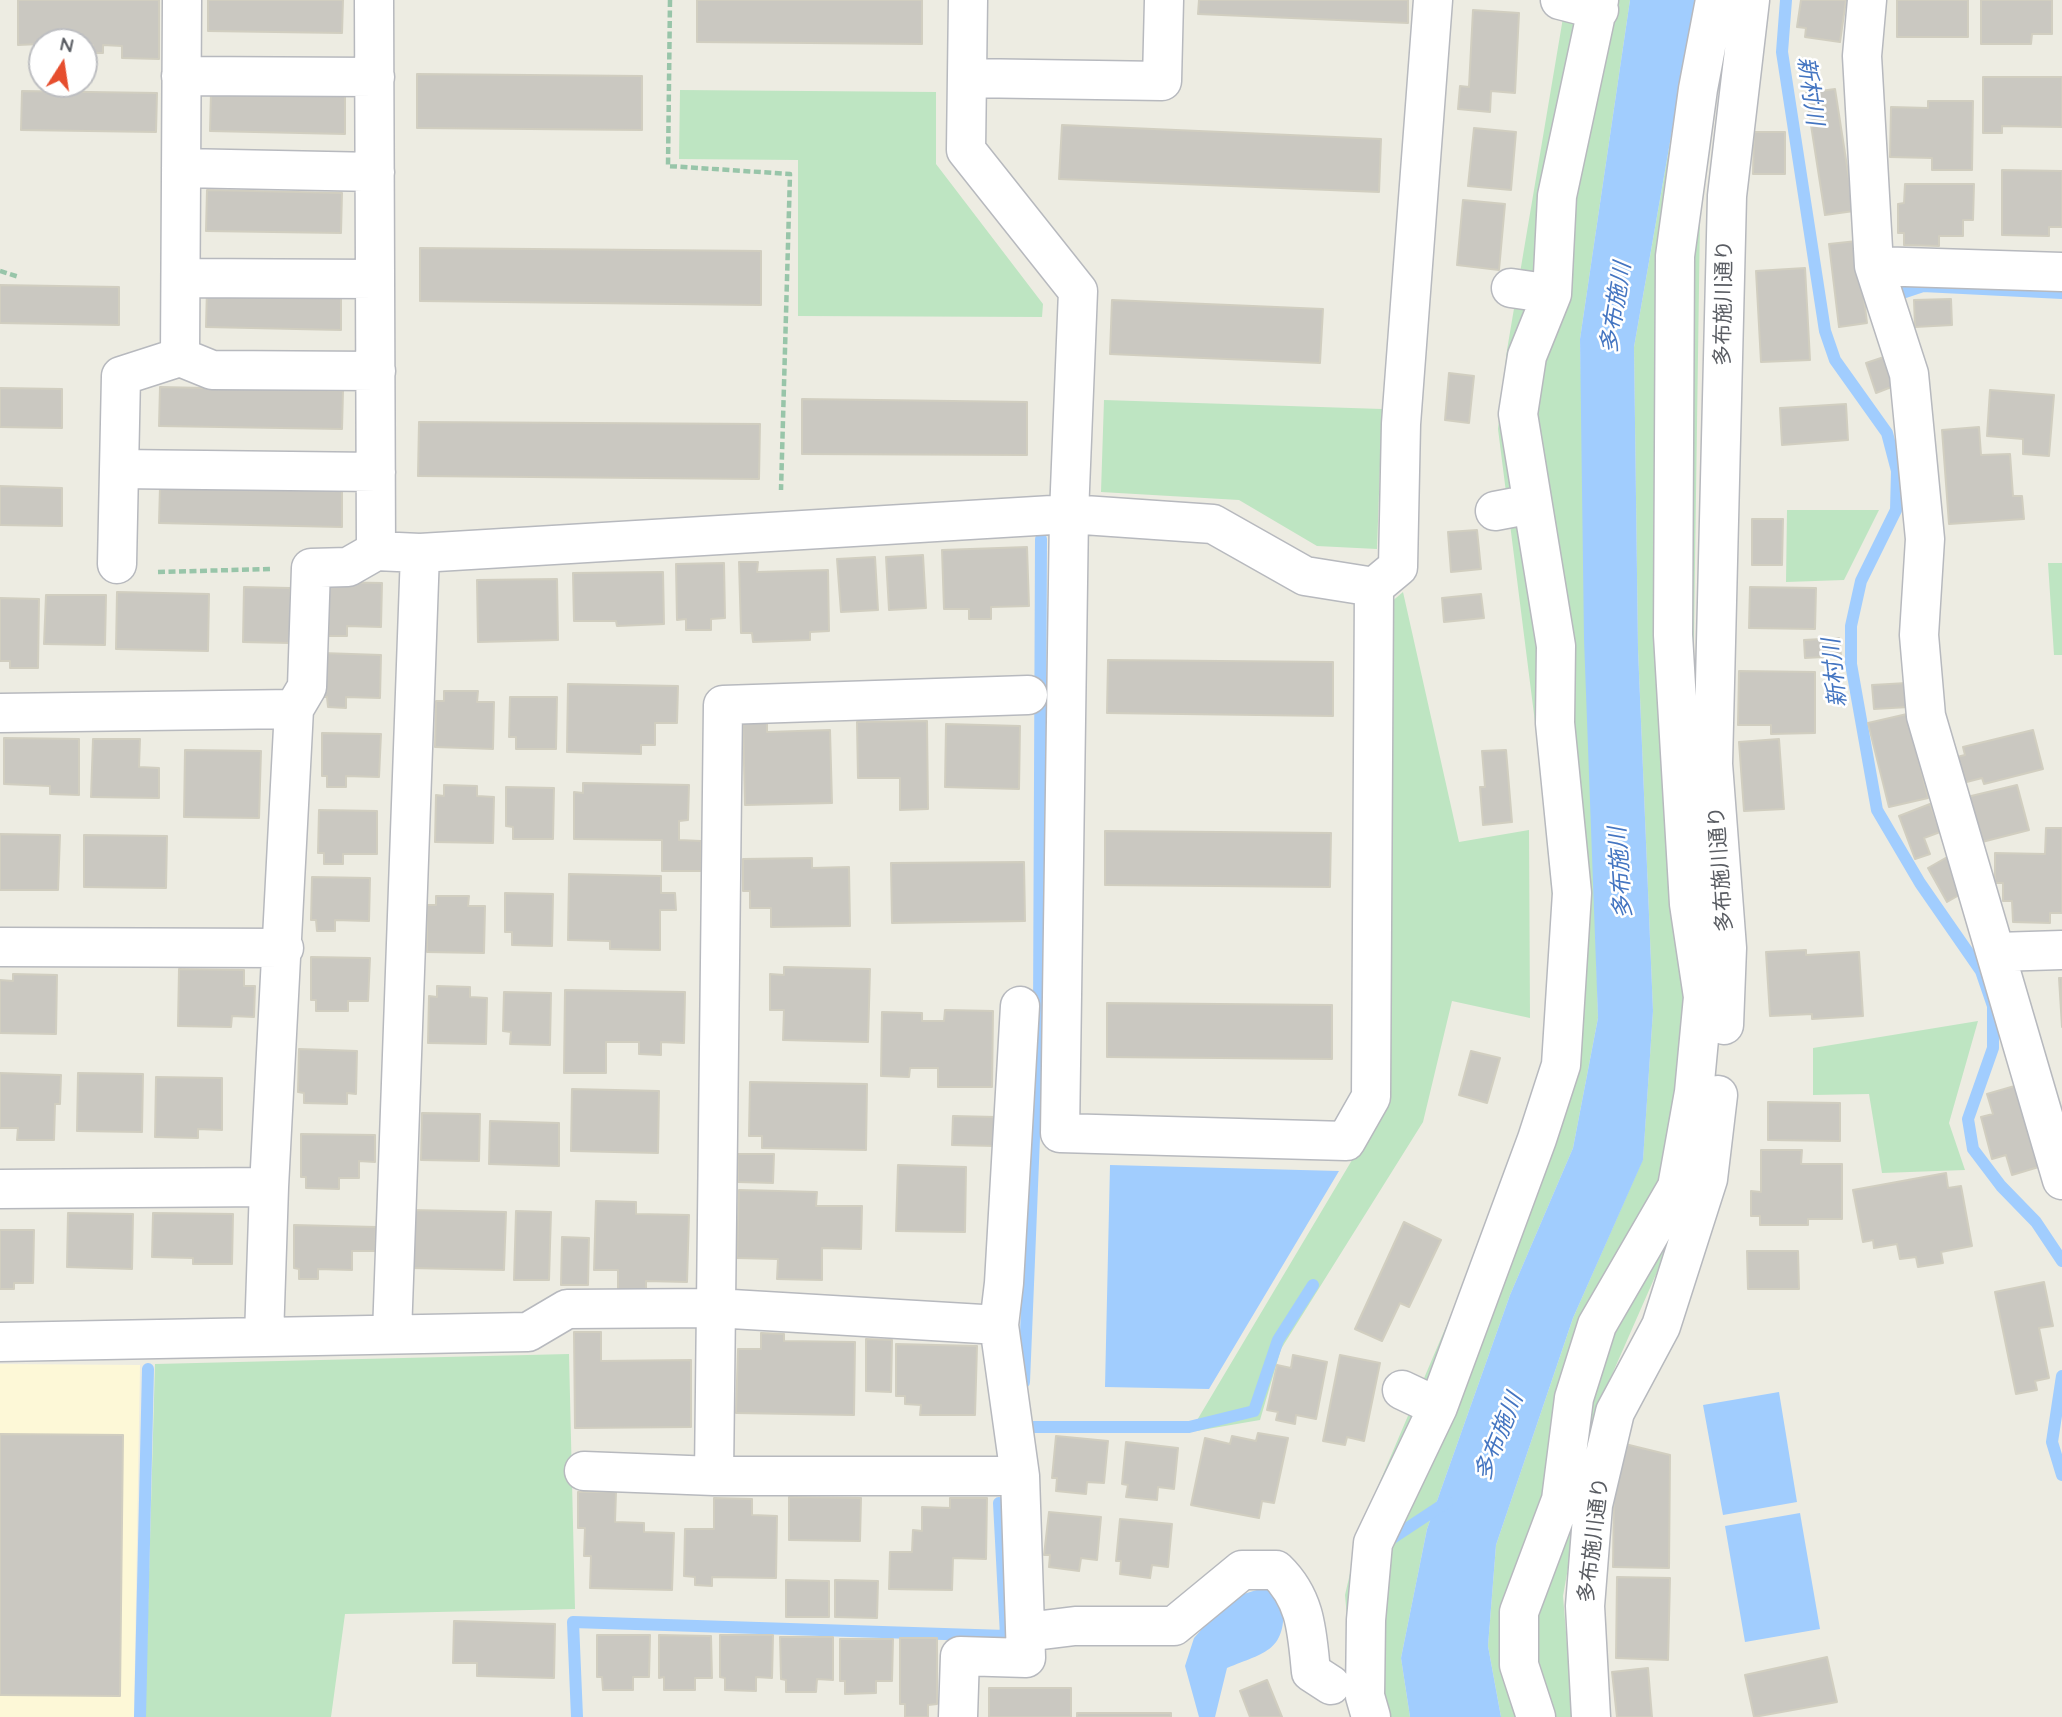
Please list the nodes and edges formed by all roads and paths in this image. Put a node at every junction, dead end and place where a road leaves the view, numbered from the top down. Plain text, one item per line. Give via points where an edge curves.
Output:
1 (182, 0) edge
2 (374, 0) edge
3 (670, 0) edge
4 (968, 0) edge
5 (1164, 0) edge
6 (1433, 0) edge
7 (1560, 0) edge
8 (1715, 0) edge
9 (1750, 0) edge
10 (1867, 0) edge
11 (1599, 5) edge
12 (181, 76) junction
13 (375, 77) junction
14 (967, 78) junction
15 (181, 168) junction
16 (375, 172) junction
17 (1874, 266) junction
18 (0, 271) edge
19 (2062, 272) edge
20 (19, 276) dead end
21 (181, 278) junction
22 (375, 279) junction
23 (1511, 288) dead end
24 (1552, 294) junction
25 (180, 357) junction
26 (376, 371) junction
27 (1672, 465) junction
28 (1720, 466) junction
29 (119, 469) junction
30 (376, 472) junction
31 (1532, 504) junction
32 (1495, 511) dead end
33 (1069, 514) junction
34 (785, 531) junction
35 (376, 551) junction
36 (420, 553) junction
37 (117, 564) joint
38 (311, 568) junction
39 (1374, 587) junction
40 (1028, 695) dead end
41 (294, 709) junction
42 (0, 713) edge
43 (0, 947) edge
44 (284, 948) junction
45 (2062, 950) edge
46 (1997, 953) junction
47 (1020, 1006) dead end
48 (2062, 1177) edge
49 (269, 1187) junction
50 (0, 1189) edge
51 (715, 1308) junction
52 (999, 1325) junction
53 (392, 1334) junction
54 (264, 1336) junction
55 (0, 1342) edge
56 (1402, 1391) dead end
57 (1438, 1407) junction
58 (584, 1471) dead end
59 (714, 1476) junction
60 (1020, 1476) junction
61 (1026, 1632) junction
62 (1331, 1685) dead end
63 (958, 1717) edge
64 (1371, 1717) edge
65 (1536, 1717) edge
66 (1591, 1717) edge

1 - 12 street
2 - 13 street
3 - 34 path via 668,166 790,174 780,508
4 - 14 street
5 - 14 street via 1162,81
6 - 39 street via 1401,424 1398,567
7 - 11 street
8 - 27 street via 1675,256
9 - 28 street, 多布施川通り via 1727,196
10 - 17 street via 1862,56
11 - 24 street via 1543,191
12 - 13 street
12 - 15 street
13 - 16 street
14 - 33 street via 966,150 1077,292
15 - 16 street
15 - 21 street
16 - 22 street
17 - 19 street
17 - 46 street via 1909,374 1925,539 1919,635 1926,716
18 - 20 path
21 - 22 street
21 - 25 street
22 - 26 street
23 - 24 street
24 - 31 street via 1527,356 1518,414
25 - 26 street via 212,370
25 - 29 street via 121,376
26 - 30 street
27 - 28 street
27 - 65 street via 1674,649 1689,904 1703,997 1694,1091 1677,1187 1597,1325 1574,1398 1561,1500 1519,1612 1520,1665
28 - 66 street, 多布施川通り via 1713,764 1727,947 1724,1041 1708,1179 1661,1326 1615,1412 1593,1505 1585,1606
29 - 30 street
29 - 37 street
30 - 35 street
31 - 32 street
31 - 57 street via 1556,646 1555,723 1572,893 1561,1065
33 - 34 street
33 - 39 street via 1213,524 1305,576
33 - 39 street via 1060,1133 1346,1140 1359,1119 1371,1097
34 - 36 street
35 - 36 street
35 - 38 street via 348,567
36 - 53 street
37 - 38 path via 144,572
38 - 41 street via 307,687
40 - 51 street via 723,705
41 - 42 street
41 - 44 street
43 - 44 street
44 - 49 street
45 - 46 street
46 - 48 street
47 - 52 street
49 - 50 street
49 - 54 street
51 - 52 street
51 - 53 street via 567,1309 528,1332
51 - 59 street
52 - 60 street
53 - 54 street
54 - 55 street
56 - 57 street
57 - 64 street via 1373,1544 1364,1696
58 - 59 street
59 - 60 street
60 - 61 street
61 - 62 street via 1075,1626 1174,1626 1242,1570 1276,1570 1294,1587 1306,1624 1311,1672
61 - 63 street via 1026,1658 960,1656

